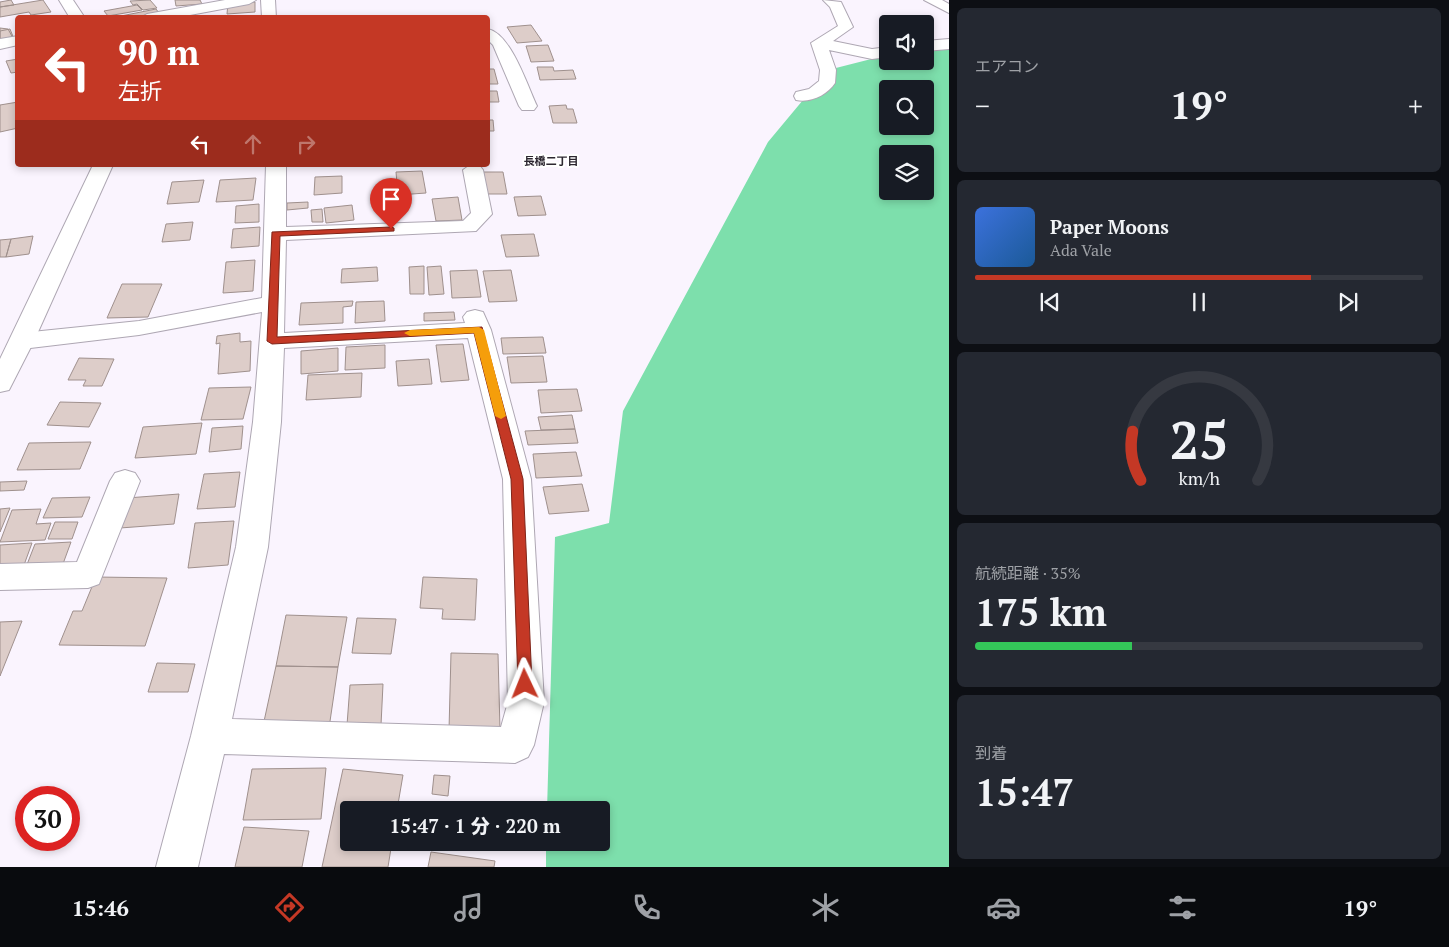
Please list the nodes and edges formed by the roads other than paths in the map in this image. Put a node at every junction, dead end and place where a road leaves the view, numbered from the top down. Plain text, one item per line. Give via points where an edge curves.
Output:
1 (66, 0) edge
2 (249, 0) edge
3 (268, 0) edge
4 (830, 0) edge
5 (932, 0) edge
6 (949, 9) edge
7 (76, 15) edge
8 (164, 15) edge
9 (269, 15) edge
10 (490, 35) edge
11 (15, 41) edge
12 (819, 43) junction
13 (0, 44) edge
14 (949, 44) edge
15 (934, 45) edge
16 (879, 53) edge
17 (802, 96) dead end
18 (528, 106) dead end
19 (102, 167) edge
20 (276, 167) edge
21 (473, 170) dead end
22 (275, 234) junction
23 (274, 303) junction
24 (22, 341) junction
25 (272, 341) junction
26 (0, 384) edge
27 (125, 481) dead end
28 (0, 577) edge
29 (210, 736) junction
30 (177, 867) edge

1 - 7 street
2 - 8 street
3 - 9 street
4 - 12 street via 836,5 846,27
5 - 6 street
10 - 18 street via 500,43
11 - 13 street
12 - 16 street
12 - 17 street via 828,70 827,83 815,93
14 - 15 street
19 - 24 street
20 - 22 street
21 - 22 street via 482,214 469,226
22 - 23 street
23 - 24 street via 139,328
23 - 25 street
24 - 26 street
25 - 29 street via 267,422 252,547
25 - 29 street via 477,323 517,479 526,702 515,745
27 - 28 street via 88,575
29 - 30 street

